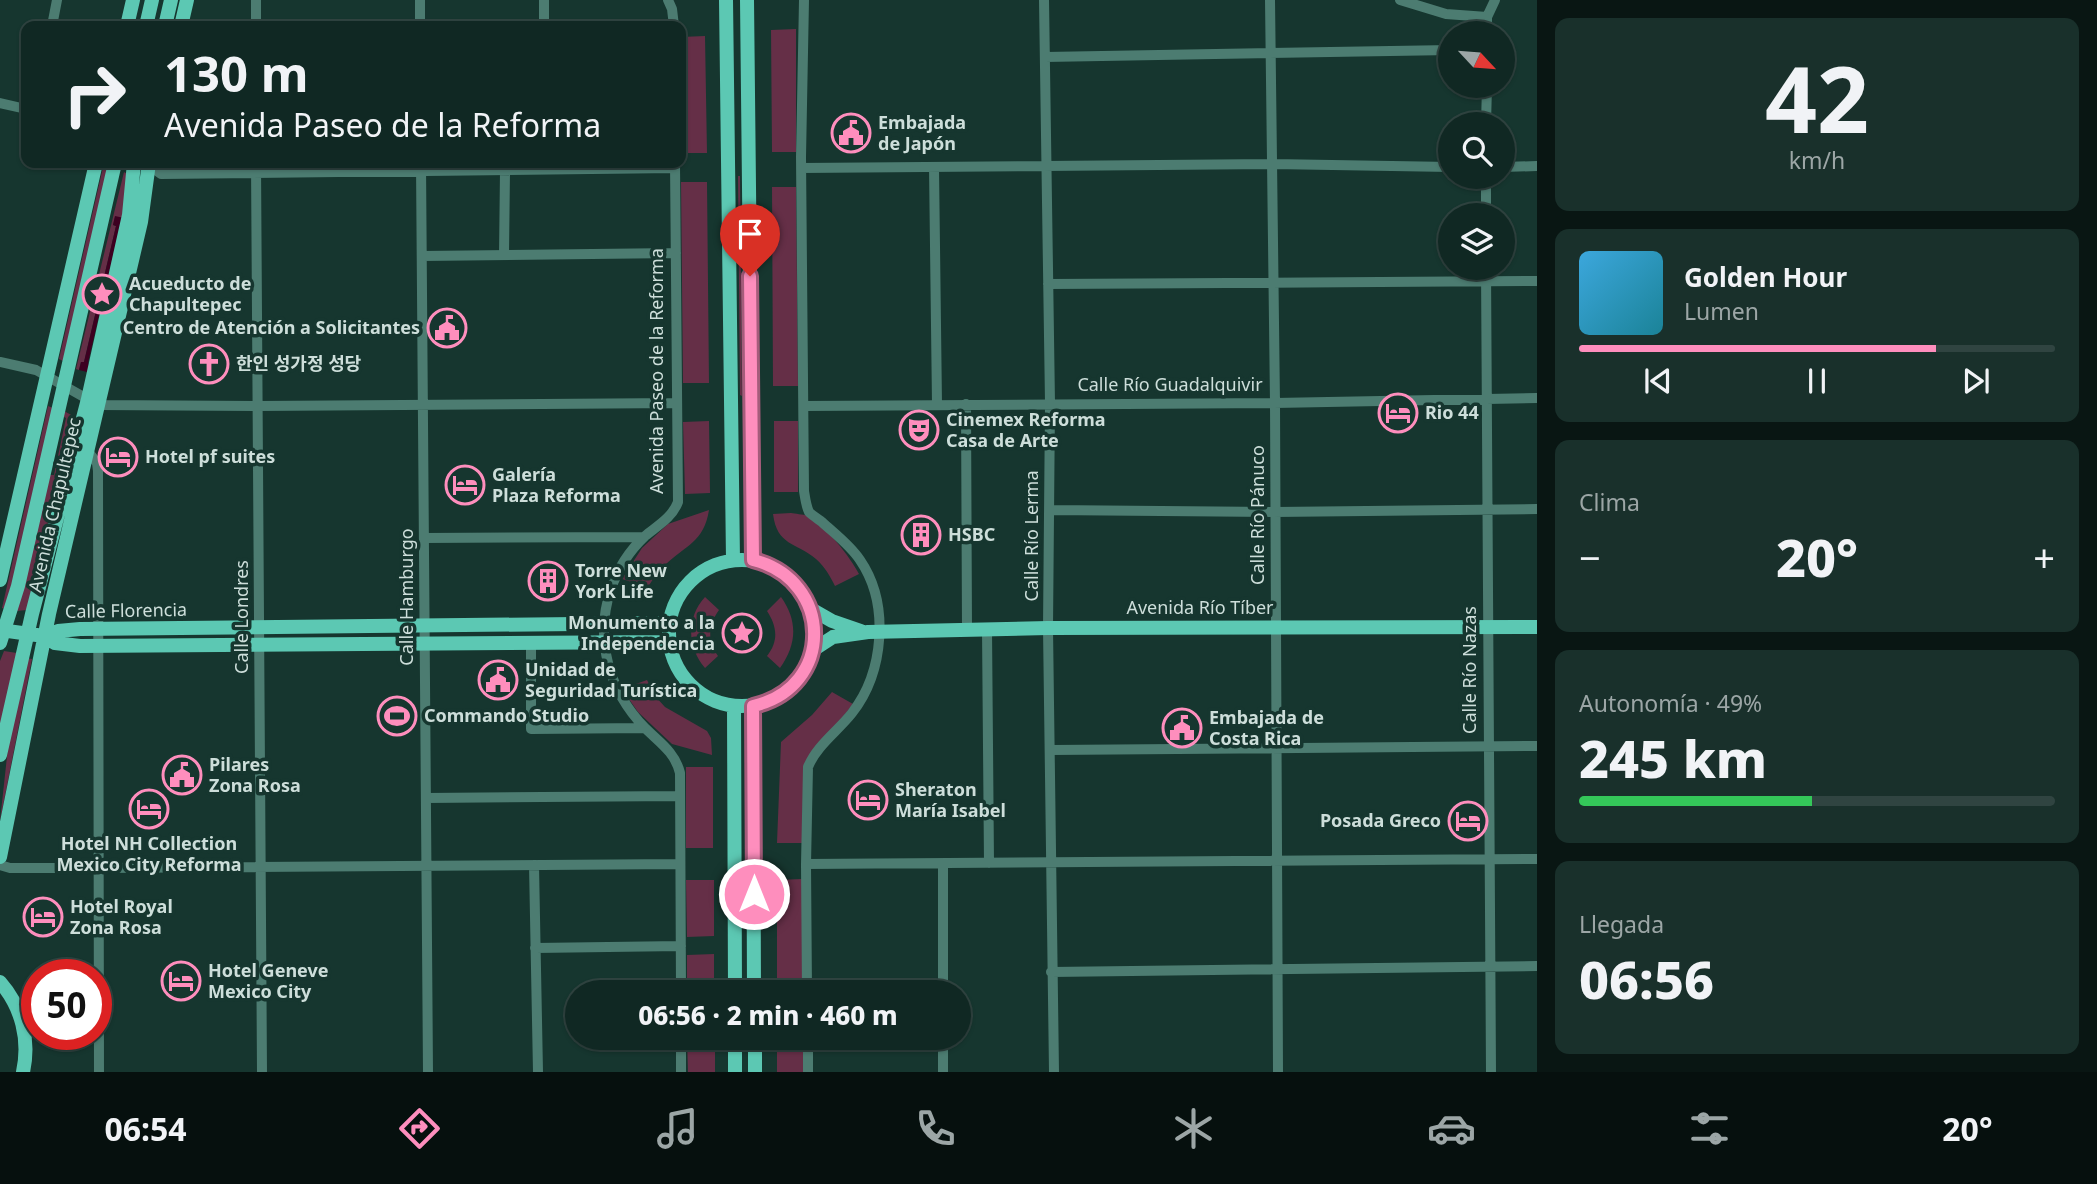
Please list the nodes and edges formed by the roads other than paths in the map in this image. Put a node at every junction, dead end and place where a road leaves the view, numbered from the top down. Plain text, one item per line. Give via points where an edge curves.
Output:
1 (57, 0) edge
2 (133, 0) edge
3 (152, 0) edge
4 (171, 0) edge
5 (187, 0) edge
6 (256, 0) edge
7 (420, 0) edge
8 (544, 0) edge
9 (668, 0) edge
10 (726, 0) edge
11 (747, 0) edge
12 (804, 0) edge
13 (1044, 0) edge
14 (1270, 0) edge
15 (1400, 0) edge
16 (1495, 0) edge
17 (1487, 16) junction
18 (53, 21) edge
19 (128, 21) edge
20 (147, 21) edge
21 (166, 21) edge
22 (182, 21) edge
23 (256, 21) edge
24 (420, 21) edge
25 (544, 21) edge
26 (673, 21) edge
27 (1487, 21) edge
28 (1438, 50) edge
29 (1272, 52) junction
30 (1045, 57) junction
31 (0, 103) edge
32 (21, 108) edge
33 (1273, 164) junction
34 (1046, 166) junction
35 (1537, 166) edge
36 (934, 167) junction
37 (1438, 167) edge
38 (1515, 167) edge
39 (95, 168) edge
40 (114, 168) edge
41 (144, 168) edge
42 (152, 168) edge
43 (256, 168) edge
44 (421, 168) edge
45 (442, 168) edge
46 (535, 168) edge
47 (675, 168) edge
48 (801, 168) junction
49 (505, 171) junction
50 (676, 253) junction
51 (504, 255) junction
52 (422, 256) junction
53 (1274, 281) junction
54 (1486, 281) junction
55 (1537, 281) edge
56 (1048, 284) junction
57 (0, 362) edge
58 (47, 376) junction
59 (63, 385) junction
60 (1537, 398) edge
61 (1487, 399) junction
62 (93, 402) junction
63 (677, 403) junction
64 (1050, 403) junction
65 (1275, 403) junction
66 (937, 404) junction
67 (966, 404) junction
68 (423, 405) junction
69 (258, 406) junction
70 (804, 406) junction
71 (87, 450) junction
72 (61, 496) junction
73 (1486, 509) junction
74 (1537, 509) edge
75 (1050, 510) junction
76 (1275, 512) junction
77 (645, 537) junction
78 (424, 538) junction
79 (66, 542) junction
80 (733, 560) junction
81 (753, 560) junction
82 (0, 580) edge
83 (811, 609) junction
84 (605, 623) junction
85 (669, 623) junction
86 (425, 625) junction
87 (1537, 626) edge
88 (259, 627) junction
89 (1275, 627) junction
90 (1488, 627) junction
91 (1048, 628) junction
92 (97, 629) junction
93 (967, 629) junction
94 (987, 629) junction
95 (864, 632) junction
96 (879, 632) junction
97 (27, 634) junction
98 (1, 635) edge
99 (44, 636) junction
100 (605, 642) junction
101 (669, 642) junction
102 (425, 643) junction
103 (531, 643) junction
104 (97, 645) junction
105 (260, 645) junction
106 (813, 650) junction
107 (733, 706) junction
108 (753, 706) junction
109 (645, 728) junction
110 (1537, 746) edge
111 (1488, 747) junction
112 (1276, 748) junction
113 (1051, 750) junction
114 (0, 755) edge
115 (680, 796) junction
116 (426, 798) junction
117 (0, 858) edge
118 (1537, 859) edge
119 (1275, 860) junction
120 (1490, 860) junction
121 (989, 863) junction
122 (1051, 863) junction
123 (680, 864) junction
124 (806, 864) junction
125 (943, 864) junction
126 (0, 865) edge
127 (534, 865) junction
128 (427, 866) junction
129 (261, 867) junction
130 (98, 868) junction
131 (681, 946) junction
132 (535, 948) junction
133 (1490, 966) junction
134 (1537, 966) edge
135 (1277, 970) junction
136 (1051, 972) junction
137 (681, 980) edge
138 (735, 980) edge
139 (754, 980) edge
140 (807, 980) edge
141 (943, 980) edge
142 (0, 982) edge
143 (681, 1050) edge
144 (735, 1050) edge
145 (755, 1050) edge
146 (808, 1050) edge
147 (943, 1050) edge
148 (23, 1072) edge
149 (99, 1072) edge
150 (262, 1072) edge
151 (428, 1072) edge
152 (538, 1072) edge
153 (681, 1072) edge
154 (735, 1072) edge
155 (755, 1072) edge
156 (808, 1072) edge
157 (943, 1072) edge
158 (1054, 1072) edge
159 (1278, 1072) edge
160 (1491, 1072) edge

1 - 18 street
2 - 19 main road
3 - 20 main road
4 - 21 main road
5 - 22 main road
6 - 23 street
7 - 24 street
8 - 25 street
9 - 26 street
10 - 80 main road
11 - 81 main road
12 - 48 street
13 - 30 street, Calle Río Lerma
14 - 29 street, Calle Río Pánuco
15 - 17 street via 1446,14
16 - 17 street
17 - 27 street
28 - 29 street
29 - 30 street
29 - 33 street, Calle Río Pánuco
30 - 34 street, Calle Río Lerma
31 - 32 street
33 - 34 street
33 - 37 street
33 - 53 street, Calle Río Pánuco
34 - 36 street
34 - 56 street, Calle Río Lerma
35 - 38 street
36 - 48 street
36 - 66 street
39 - 58 main road, Avenida Chapultepec
40 - 59 main road, Avenida Chapultepec
41 - 62 main road, Avenida Chapultepec via 141,222
42 - 43 street via 161,174
43 - 69 street, Calle Londres
44 - 52 street, Calle Hamburgo
45 - 49 street
46 - 49 street
47 - 50 street, Avenida Paseo de la Reforma
48 - 70 street
49 - 51 street
50 - 51 street
50 - 63 street, Avenida Paseo de la Reforma
51 - 52 street
52 - 68 street, Calle Hamburgo
53 - 54 street
53 - 56 street
53 - 65 street, Calle Río Pánuco
54 - 55 street
54 - 61 street, Calle Río Nazas
56 - 64 street, Calle Río Lerma
57 - 58 street
58 - 59 street
58 - 82 main road, Avenida Chapultepec
59 - 62 street
59 - 98 main road, Avenida Chapultepec via 18,586
60 - 61 street, Calle Río Guadalquivir
61 - 65 street, Calle Río Guadalquivir
61 - 73 street, Calle Río Nazas
62 - 69 street
62 - 71 main road, Avenida Chapultepec
62 - 72 main road, Avenida Chapultepec
63 - 68 street
63 - 77 street, Avenida Paseo de la Reforma via 678,502
64 - 65 street, Calle Río Guadalquivir
64 - 67 street, Calle Río Guadalquivir
64 - 75 street, Calle Río Lerma
65 - 76 street, Calle Río Pánuco
66 - 67 street, Calle Río Guadalquivir
66 - 70 street, Calle Río Guadalquivir
67 - 93 street
68 - 69 street
68 - 78 street, Calle Hamburgo
69 - 88 street, Calle Londres
70 - 96 street via 804,491 809,511 861,561 874,588
71 - 79 main road, Avenida Chapultepec
71 - 92 street via 99,471
72 - 79 main road
72 - 97 main road, Avenida Chapultepec
73 - 74 street
73 - 76 street
73 - 90 street, Calle Río Nazas
75 - 76 street
75 - 91 street, Calle Río Lerma
76 - 89 street, Calle Río Pánuco
77 - 78 street
77 - 84 street, Avenida Paseo de la Reforma via 617,573
78 - 86 street, Calle Hamburgo
79 - 99 main road, Avenida Chapultepec
80 - 81 main road
80 - 85 main road via 708,568 689,582
81 - 83 main road via 785,573
83 - 95 main road, Avenida Río Tíber
83 - 106 main road
84 - 85 main road, Calle Florencia
84 - 86 main road, Calle Florencia
84 - 100 street, Avenida Paseo de la Reforma
85 - 101 main road
86 - 88 main road, Calle Florencia
86 - 102 street, Calle Hamburgo
87 - 90 main road, Avenida Río Tíber
88 - 92 main road, Calle Florencia
88 - 105 street, Calle Londres
89 - 90 main road, Avenida Río Tíber
89 - 91 main road, Avenida Río Tíber
89 - 112 street, Calle Río Pánuco
90 - 111 street, Calle Río Nazas
91 - 94 main road, Avenida Río Tíber
91 - 113 street, Calle Río Lerma
92 - 99 main road, Calle Florencia
92 - 104 street
93 - 94 main road, Avenida Río Tíber
93 - 96 main road, Avenida Río Tíber
94 - 121 street
95 - 96 main road, Avenida Río Tíber
95 - 106 main road, Avenida Río Tíber via 833,637
96 - 124 street via 874,667 862,698 808,767
97 - 98 main road
97 - 99 main road
97 - 114 main road, Avenida Chapultepec
99 - 104 main road, Calle Florencia via 55,643
99 - 117 main road, Avenida Chapultepec
100 - 101 main road, Calle Florencia
100 - 103 main road, Calle Florencia
100 - 109 street, Avenida Paseo de la Reforma via 616,689
101 - 107 main road via 678,670 694,689
102 - 103 main road, Calle Florencia
102 - 105 main road, Calle Florencia
102 - 116 street, Calle Hamburgo
103 - 109 street via 531,729
104 - 105 main road, Calle Florencia
104 - 130 street
105 - 129 street, Calle Londres
106 - 108 main road via 804,672 788,690
107 - 108 main road
107 - 138 main road
108 - 139 main road
109 - 115 street, Avenida Paseo de la Reforma via 677,763
110 - 111 street
111 - 112 street
111 - 120 street, Calle Río Nazas
112 - 113 street
112 - 119 street, Calle Río Pánuco
113 - 122 street, Calle Río Lerma
115 - 116 street
115 - 123 street, Avenida Paseo de la Reforma
116 - 128 street, Calle Hamburgo
118 - 120 street
119 - 120 street
119 - 122 street
119 - 135 street, Calle Río Pánuco
120 - 133 street, Calle Río Nazas
121 - 122 street
121 - 125 street
122 - 136 street, Calle Río Lerma
123 - 127 street
123 - 131 street, Avenida Paseo de la Reforma
124 - 125 street
124 - 140 street
125 - 141 street
126 - 130 street
127 - 128 street
127 - 132 street
128 - 129 street
128 - 151 street, Calle Hamburgo
129 - 130 street
129 - 150 street, Calle Londres
130 - 149 street
131 - 132 street
131 - 137 street, Avenida Paseo de la Reforma
132 - 152 street
133 - 134 street
133 - 135 street
133 - 160 street, Calle Río Nazas
135 - 136 street
135 - 159 street, Calle Río Pánuco
136 - 158 street, Calle Río Lerma
142 - 148 main road via 22,1022 26,1040
143 - 153 street
144 - 154 main road
145 - 155 main road
146 - 156 street
147 - 157 street

